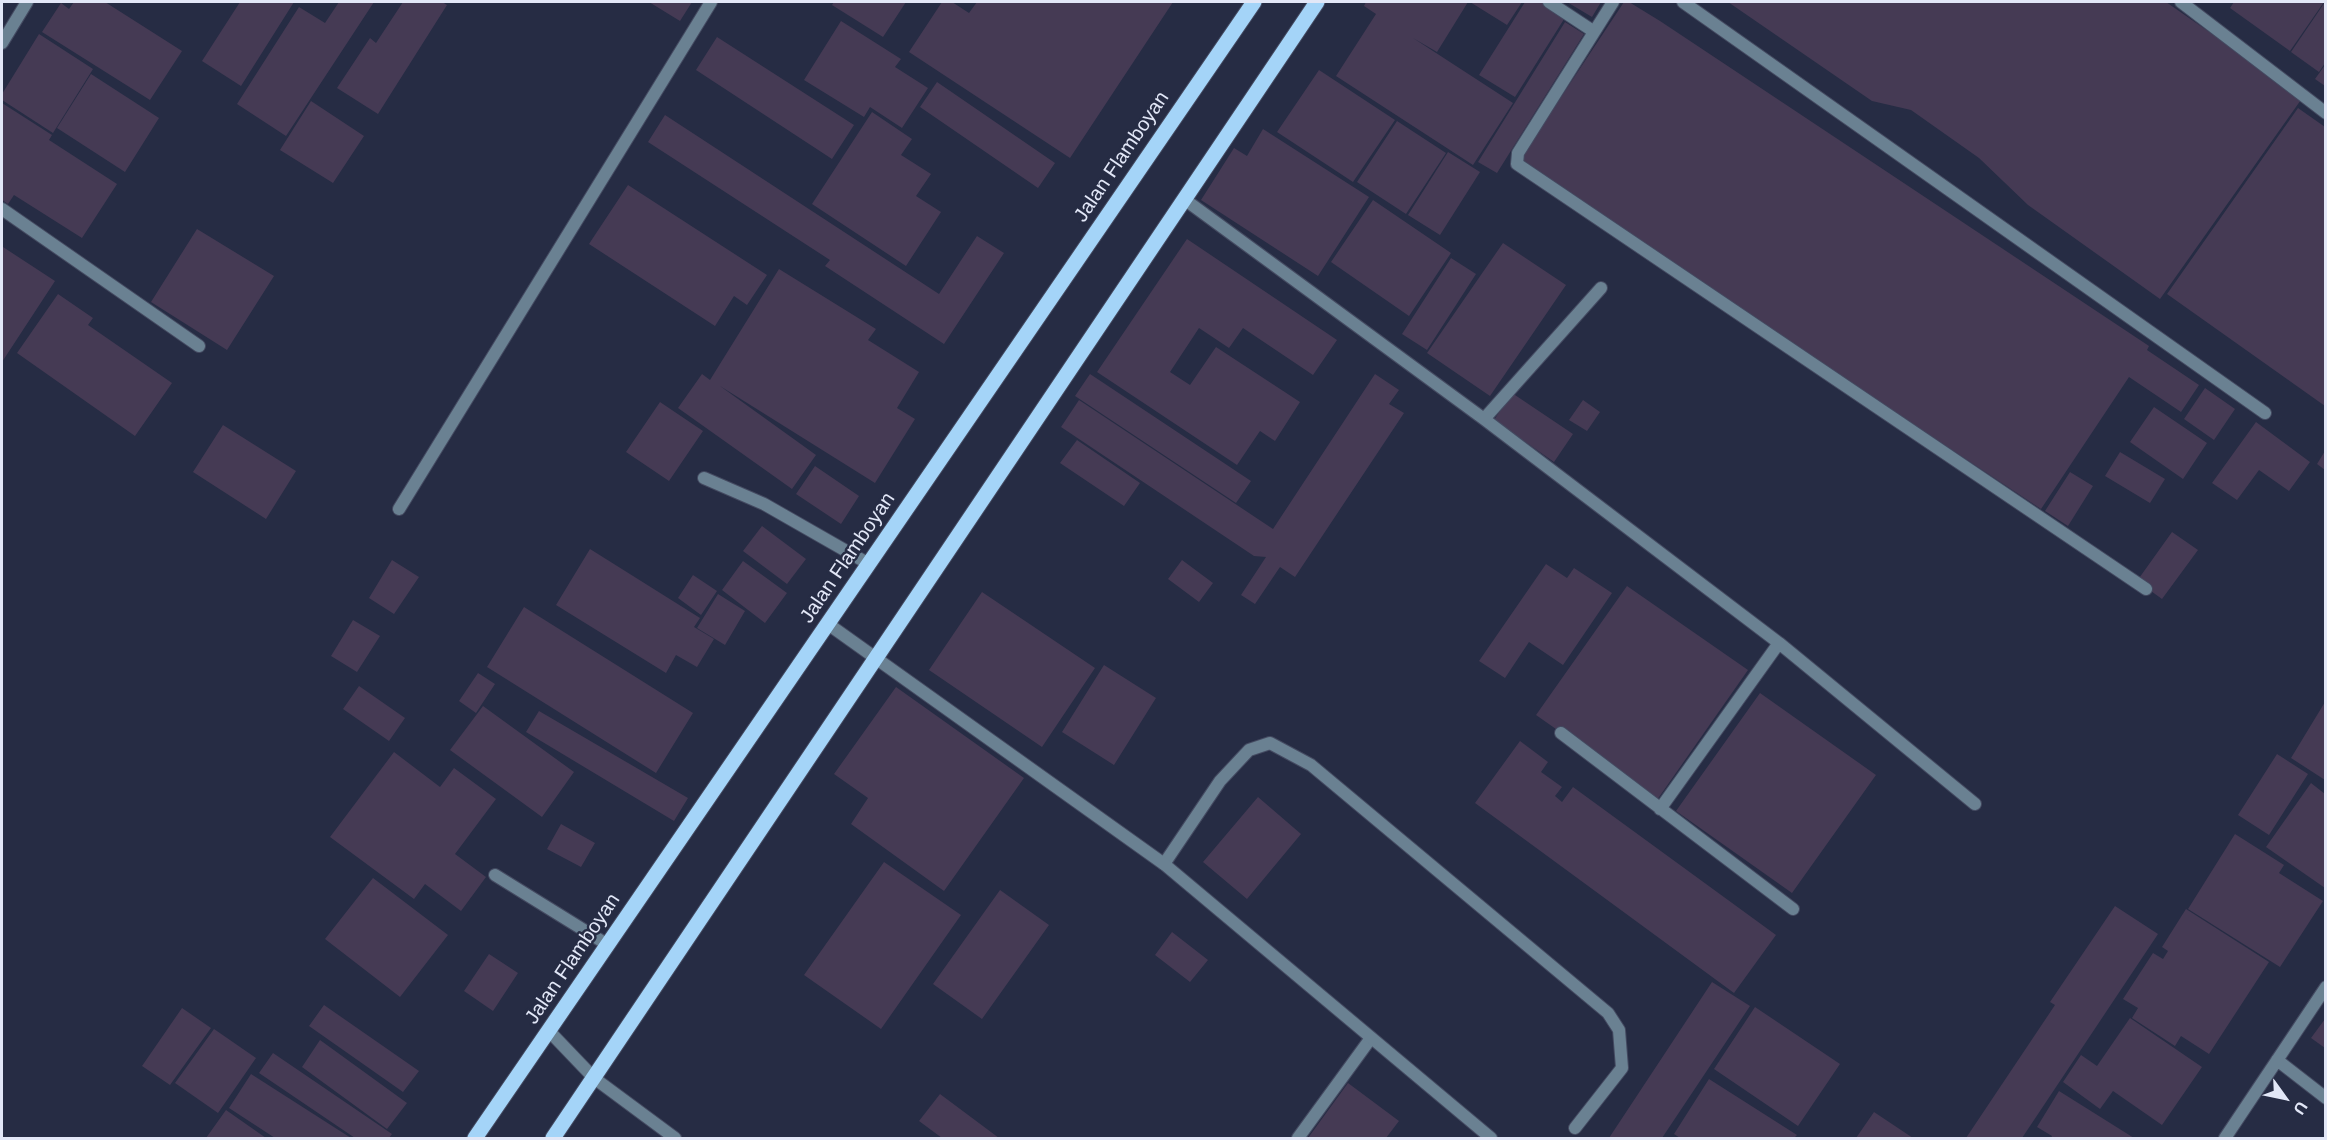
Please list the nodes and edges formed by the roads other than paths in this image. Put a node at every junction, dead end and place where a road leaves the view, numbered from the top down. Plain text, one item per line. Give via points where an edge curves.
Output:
1 (27, 2) edge
2 (711, 2) edge
3 (1254, 2) edge
4 (1317, 2) edge
5 (1549, 2) edge
6 (1613, 2) edge
7 (1683, 2) edge
8 (2181, 2) edge
9 (1593, 31) junction
10 (2, 43) edge
11 (2325, 113) edge
12 (1185, 199) junction
13 (2, 209) edge
14 (1601, 288) dead end
15 (199, 346) dead end
16 (2265, 413) dead end
17 (1484, 419) junction
18 (704, 478) dead end
19 (399, 509) dead end
20 (869, 564) junction
21 (2146, 590) dead end
22 (828, 624) junction
23 (1779, 643) junction
24 (876, 657) junction
25 (1561, 733) dead end
26 (1975, 804) dead end
27 (1660, 809) junction
28 (1164, 864) junction
29 (495, 875) dead end
30 (1793, 909) dead end
31 (608, 945) junction
32 (2325, 987) edge
33 (549, 1031) junction
34 (1371, 1038) junction
35 (2277, 1060) junction
36 (594, 1078) junction
37 (2325, 1098) edge
38 (1575, 1128) dead end
39 (475, 1138) edge
40 (553, 1138) edge
41 (675, 1138) edge
42 (1298, 1138) edge
43 (1491, 1138) edge
44 (2224, 1138) edge

1 - 10 street
2 - 19 street
3 - 20 main road, Jalan Flamboyan
4 - 12 main road
5 - 9 street
6 - 9 street
7 - 16 street
8 - 11 street
9 - 21 street via 1518,153 1517,164
12 - 17 street
12 - 24 main road
13 - 15 street
14 - 17 street
17 - 23 street
18 - 20 street via 764,504
20 - 22 main road, Jalan Flamboyan
22 - 24 street
22 - 31 main road, Jalan Flamboyan
23 - 26 street
23 - 27 street
24 - 28 street
24 - 36 main road
25 - 27 street
27 - 30 street
28 - 34 street
28 - 38 street via 1220,781 1249,750 1270,743 1311,765 1608,1013 1619,1030 1622,1068
29 - 31 street
31 - 33 main road, Jalan Flamboyan
32 - 35 street
33 - 36 street
33 - 39 main road, Jalan Flamboyan
34 - 42 street
34 - 43 street
35 - 37 street
35 - 44 street
36 - 40 main road
36 - 41 street

